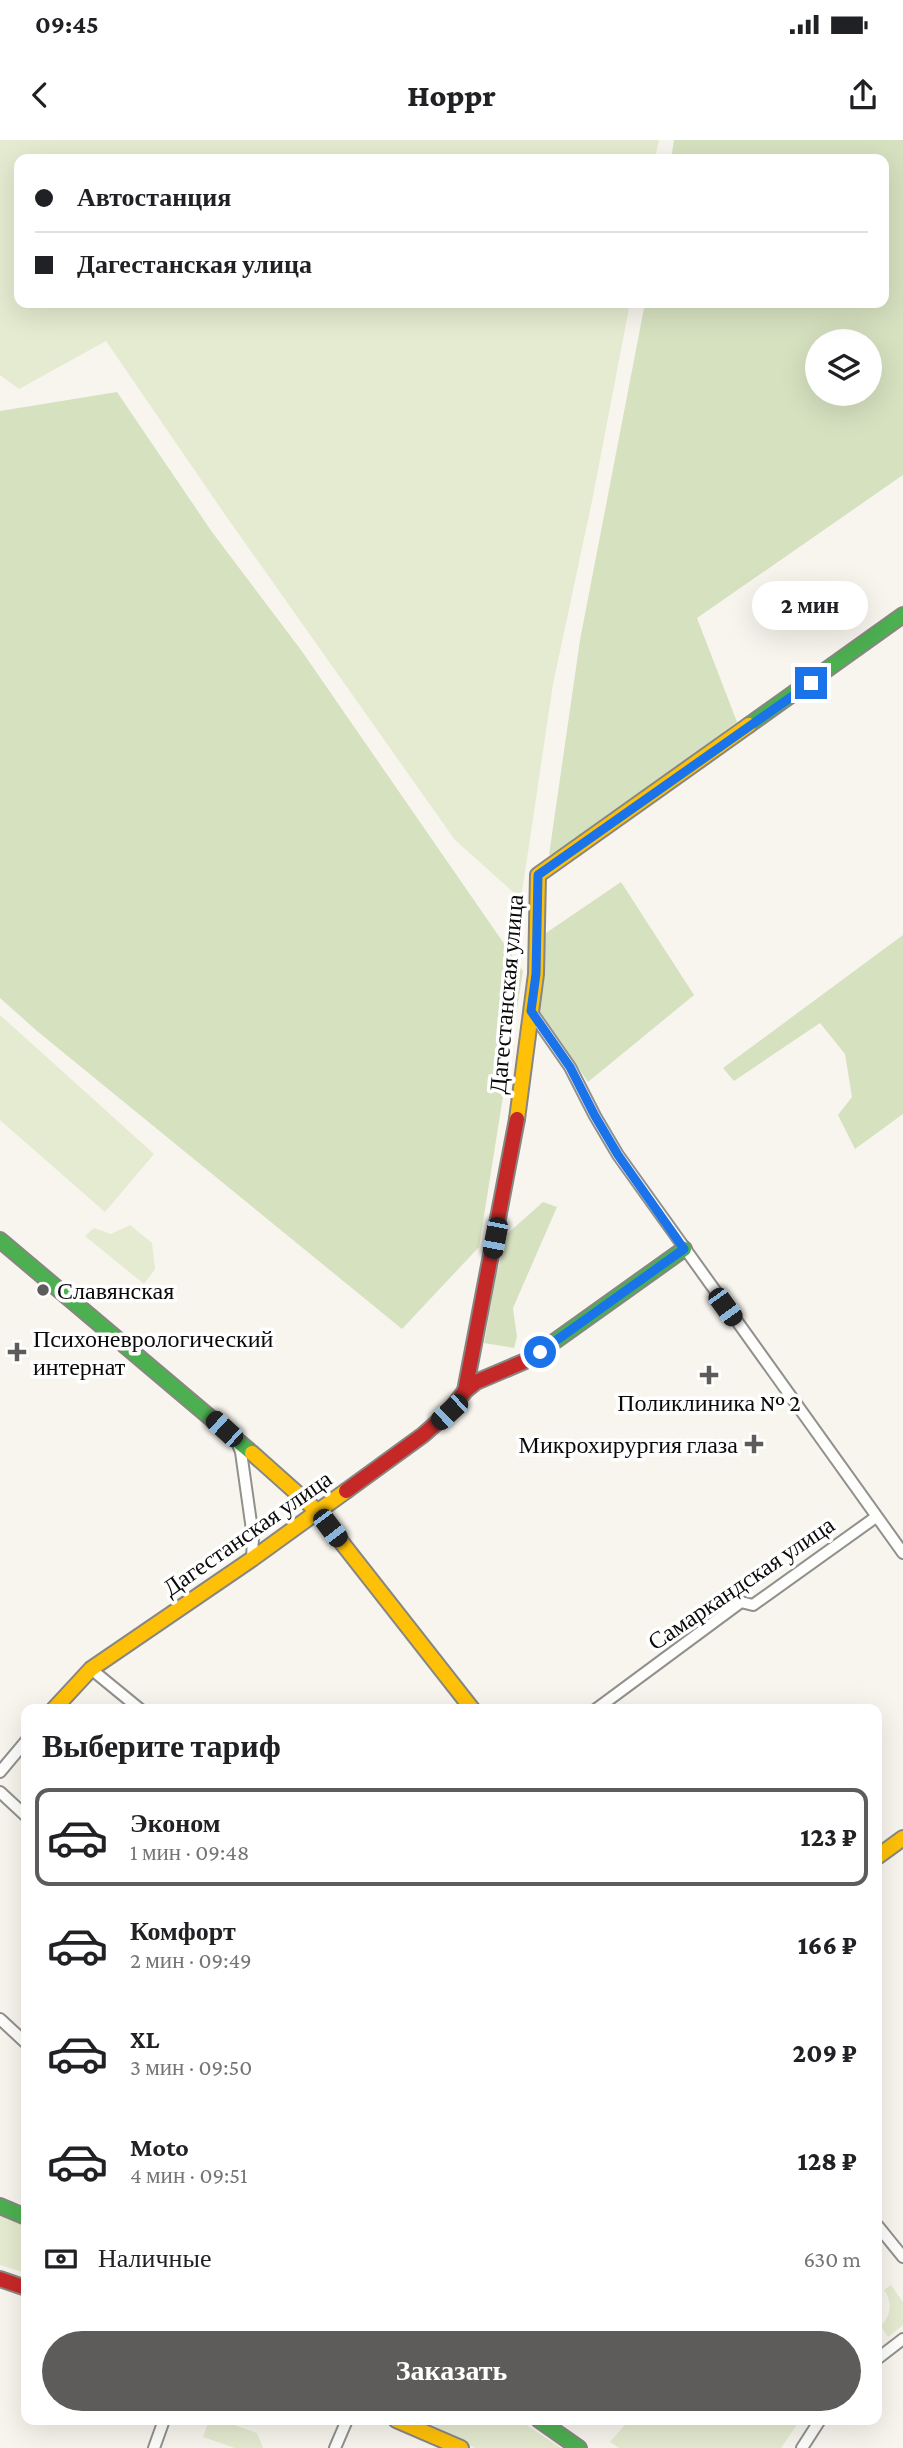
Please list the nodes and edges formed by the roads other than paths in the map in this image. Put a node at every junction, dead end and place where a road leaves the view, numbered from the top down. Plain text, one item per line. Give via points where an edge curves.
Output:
1 (903, 615) edge
2 (531, 1011) junction
3 (0, 1240) edge
4 (684, 1249) junction
5 (465, 1391) junction
6 (235, 1440) junction
7 (317, 1511) junction
8 (876, 1517) junction
9 (903, 1553) edge
10 (251, 1559) junction
11 (91, 1669) junction
12 (58, 1704) edge
13 (134, 1704) edge
14 (469, 1704) edge
15 (603, 1704) edge
16 (21, 1747) edge
17 (0, 1772) edge
18 (0, 1792) edge
19 (21, 1811) edge
20 (903, 1838) edge
21 (882, 1853) edge
22 (0, 2019) edge
23 (21, 2038) edge
24 (0, 2206) edge
25 (21, 2215) edge
26 (882, 2231) edge
27 (903, 2257) edge
28 (0, 2279) edge
29 (21, 2286) edge
30 (903, 2339) edge
31 (882, 2355) edge
32 (162, 2425) edge
33 (345, 2425) edge
34 (408, 2425) edge
35 (546, 2425) edge
36 (817, 2425) edge
37 (154, 2448) edge
38 (335, 2448) edge
39 (461, 2448) edge
40 (579, 2448) edge
41 (802, 2448) edge

1 - 2 street, Дагестанская улица via 538,875
2 - 4 street via 570,1067 618,1155
2 - 5 street, Дагестанская улица via 514,1145
3 - 6 street
4 - 5 street, Дагестанская улица via 528,1360 483,1378
4 - 8 street
5 - 7 street, Дагестанская улица via 437,1424
6 - 7 street
6 - 10 street via 241,1452 253,1537
7 - 10 street, Дагестанская улица
7 - 14 street
8 - 9 street
8 - 15 street, Самаркандская улица via 753,1605 741,1602
10 - 11 street, Дагестанская улица
11 - 12 street, Дагестанская улица
11 - 13 street
16 - 17 street
18 - 19 street
20 - 21 street
22 - 23 street
24 - 25 street
26 - 27 street
28 - 29 street
30 - 31 street
32 - 37 street
33 - 38 street
34 - 39 street
35 - 40 street
36 - 41 street

